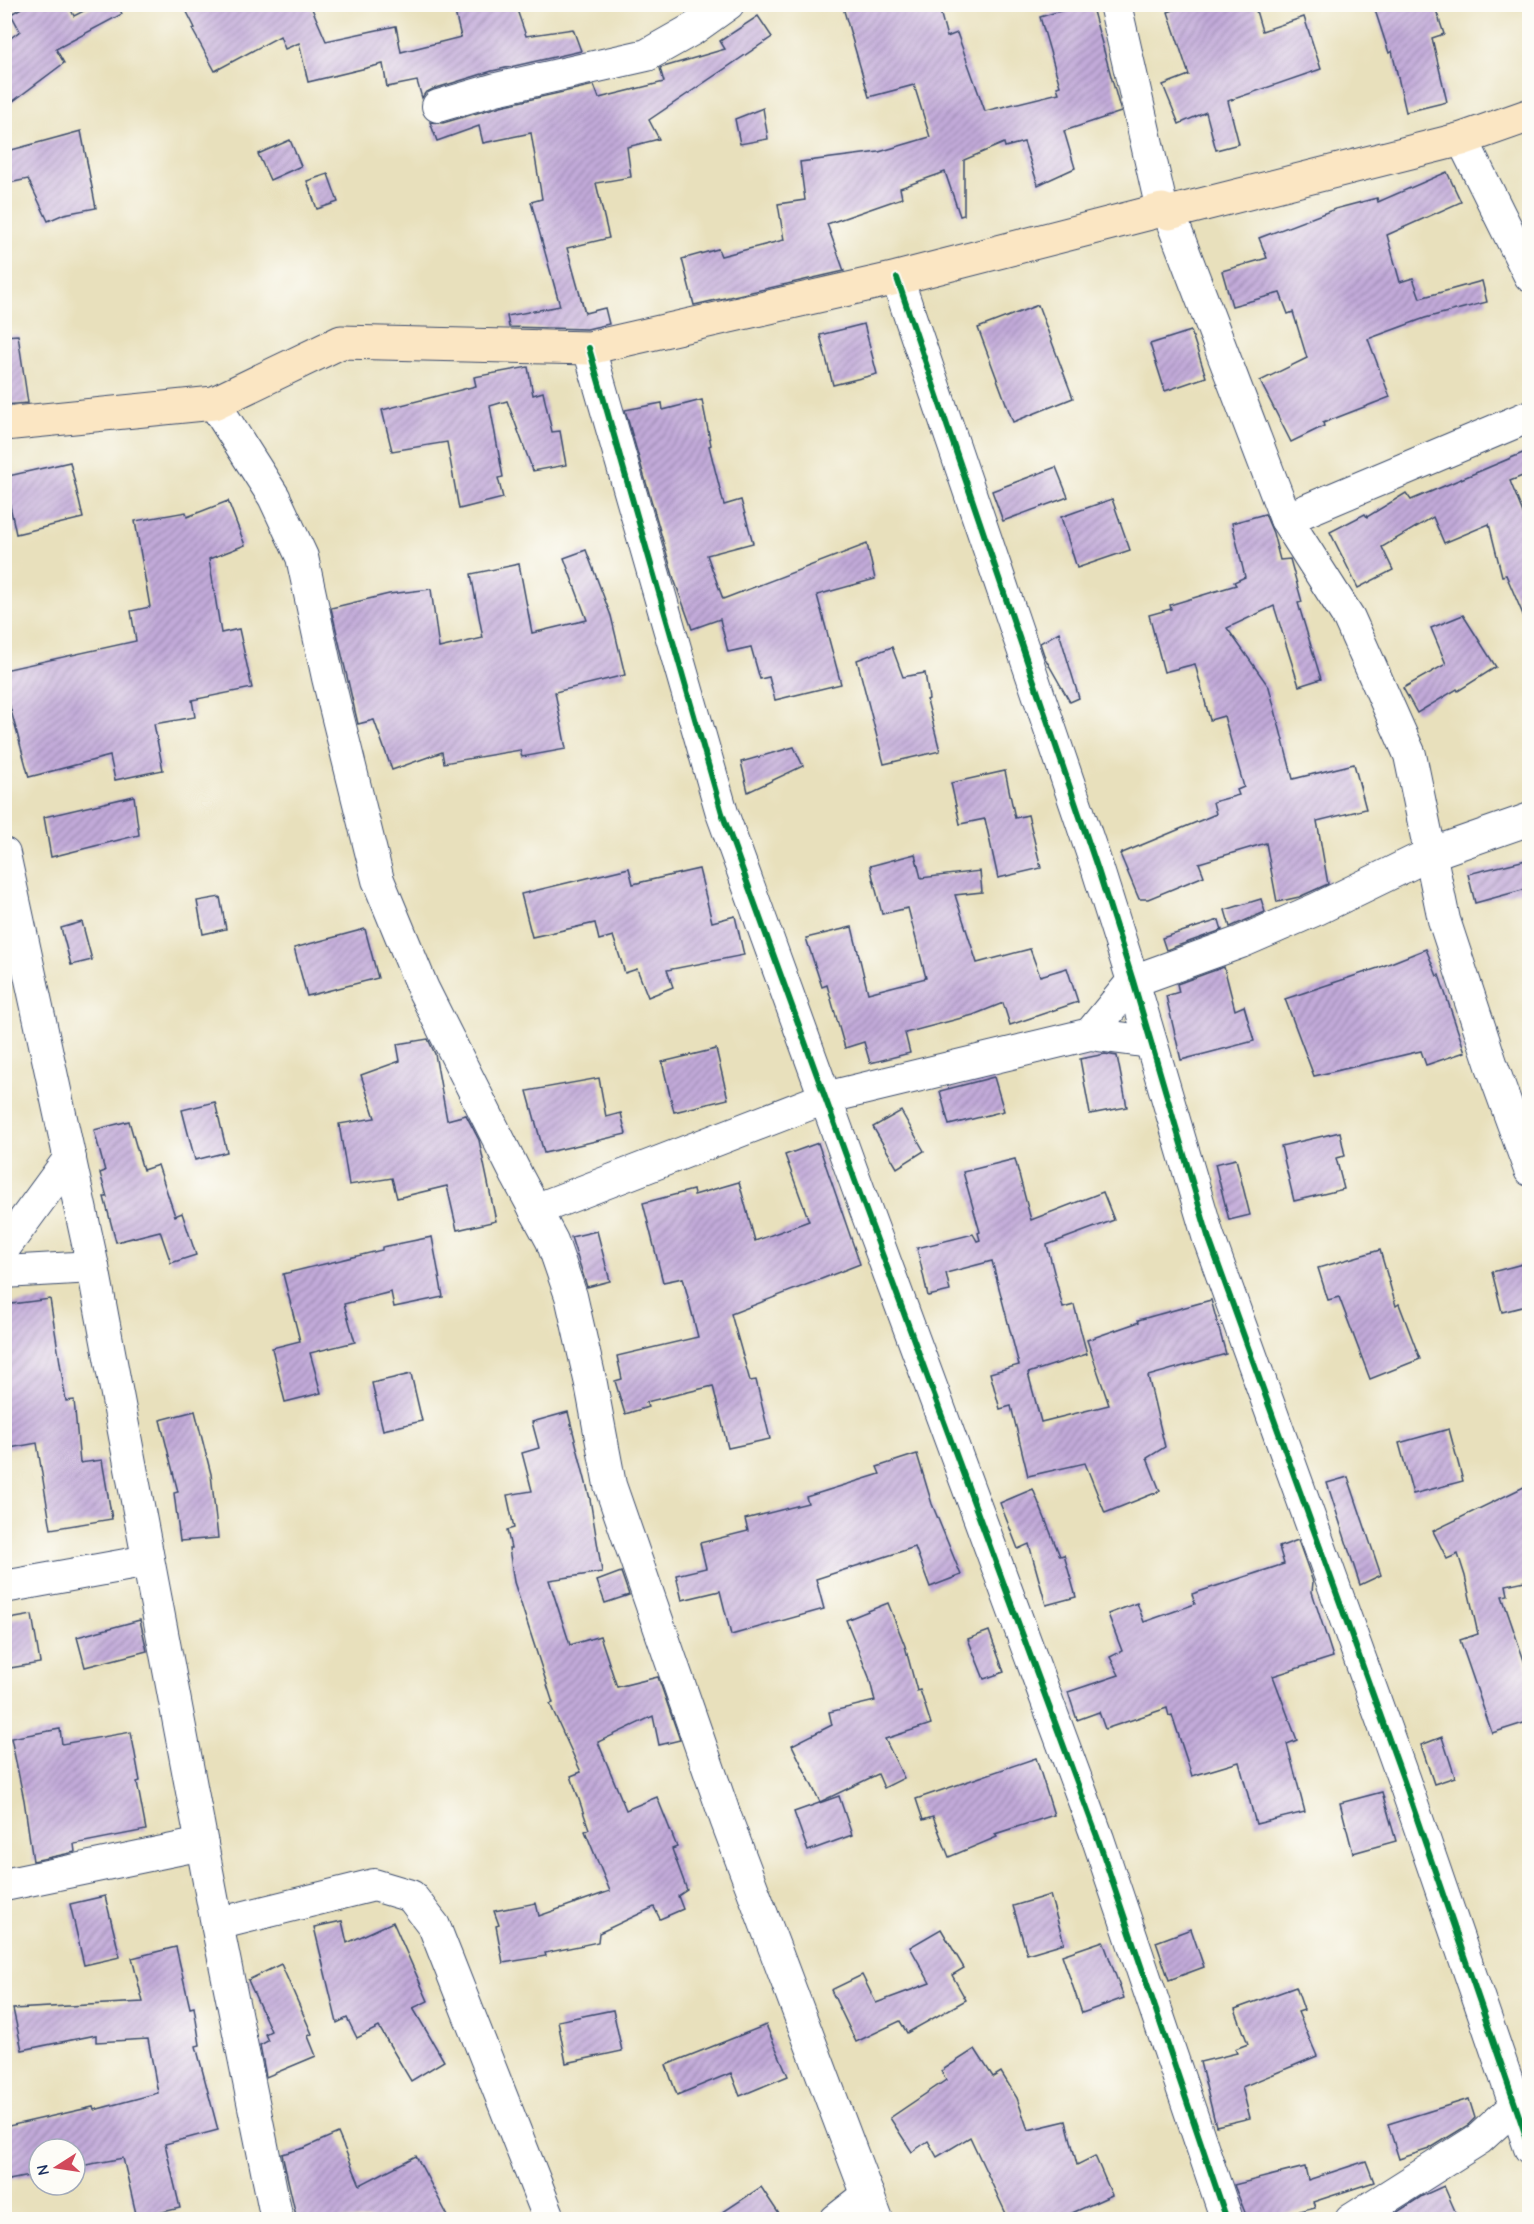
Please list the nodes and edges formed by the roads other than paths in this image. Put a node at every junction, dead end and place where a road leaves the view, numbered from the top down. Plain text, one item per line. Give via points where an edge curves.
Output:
1 (728, 4) edge
2 (1115, 4) edge
3 (438, 106) dead end
4 (1530, 116) edge
5 (1462, 139) junction
6 (1166, 212) junction
7 (1530, 276) edge
8 (897, 278) junction
9 (589, 348) junction
10 (214, 403) junction
11 (1530, 416) edge
12 (4, 424) edge
13 (1286, 519) junction
14 (1530, 819) edge
15 (4, 854) edge
16 (1430, 854) junction
17 (13, 930) edge
18 (1133, 981) junction
19 (1090, 1034) junction
20 (1150, 1042) junction
21 (825, 1098) junction
22 (70, 1158) junction
23 (1530, 1170) edge
24 (535, 1210) junction
25 (4, 1248) edge
26 (93, 1268) junction
27 (4, 1272) edge
28 (148, 1561) junction
29 (4, 1587) edge
30 (202, 1844) junction
31 (4, 1885) edge
32 (217, 1924) junction
33 (1522, 2102) edge
34 (1530, 2148) edge
35 (873, 2207) edge
36 (277, 2220) edge
37 (550, 2220) edge
38 (836, 2220) edge
39 (1227, 2220) edge
40 (1351, 2220) edge

1 - 3 street via 647,55
2 - 6 street
4 - 5 street
5 - 6 street
5 - 7 street
6 - 8 street
6 - 13 street
8 - 9 street
8 - 18 street
9 - 10 street via 341,342
9 - 21 street via 722,813
10 - 12 street
10 - 24 street via 274,498 302,557 378,880 423,989
11 - 13 street
13 - 16 street via 1349,618 1410,754
14 - 16 street
15 - 17 street
16 - 18 street via 1241,942
16 - 23 street via 1444,920
17 - 22 street
18 - 19 street
18 - 20 street
19 - 20 street
19 - 21 street
20 - 33 street via 1208,1236
21 - 24 street
21 - 39 street via 1098,1839
22 - 25 street
22 - 26 street
24 - 35 street via 552,1241 571,1296 610,1485 726,1819
26 - 27 street
26 - 28 street
28 - 29 street
28 - 30 street
30 - 31 street
30 - 32 street
32 - 36 street
32 - 37 street via 374,1886 411,1896 434,1926
33 - 34 street
33 - 40 street via 1479,2139
35 - 38 street

